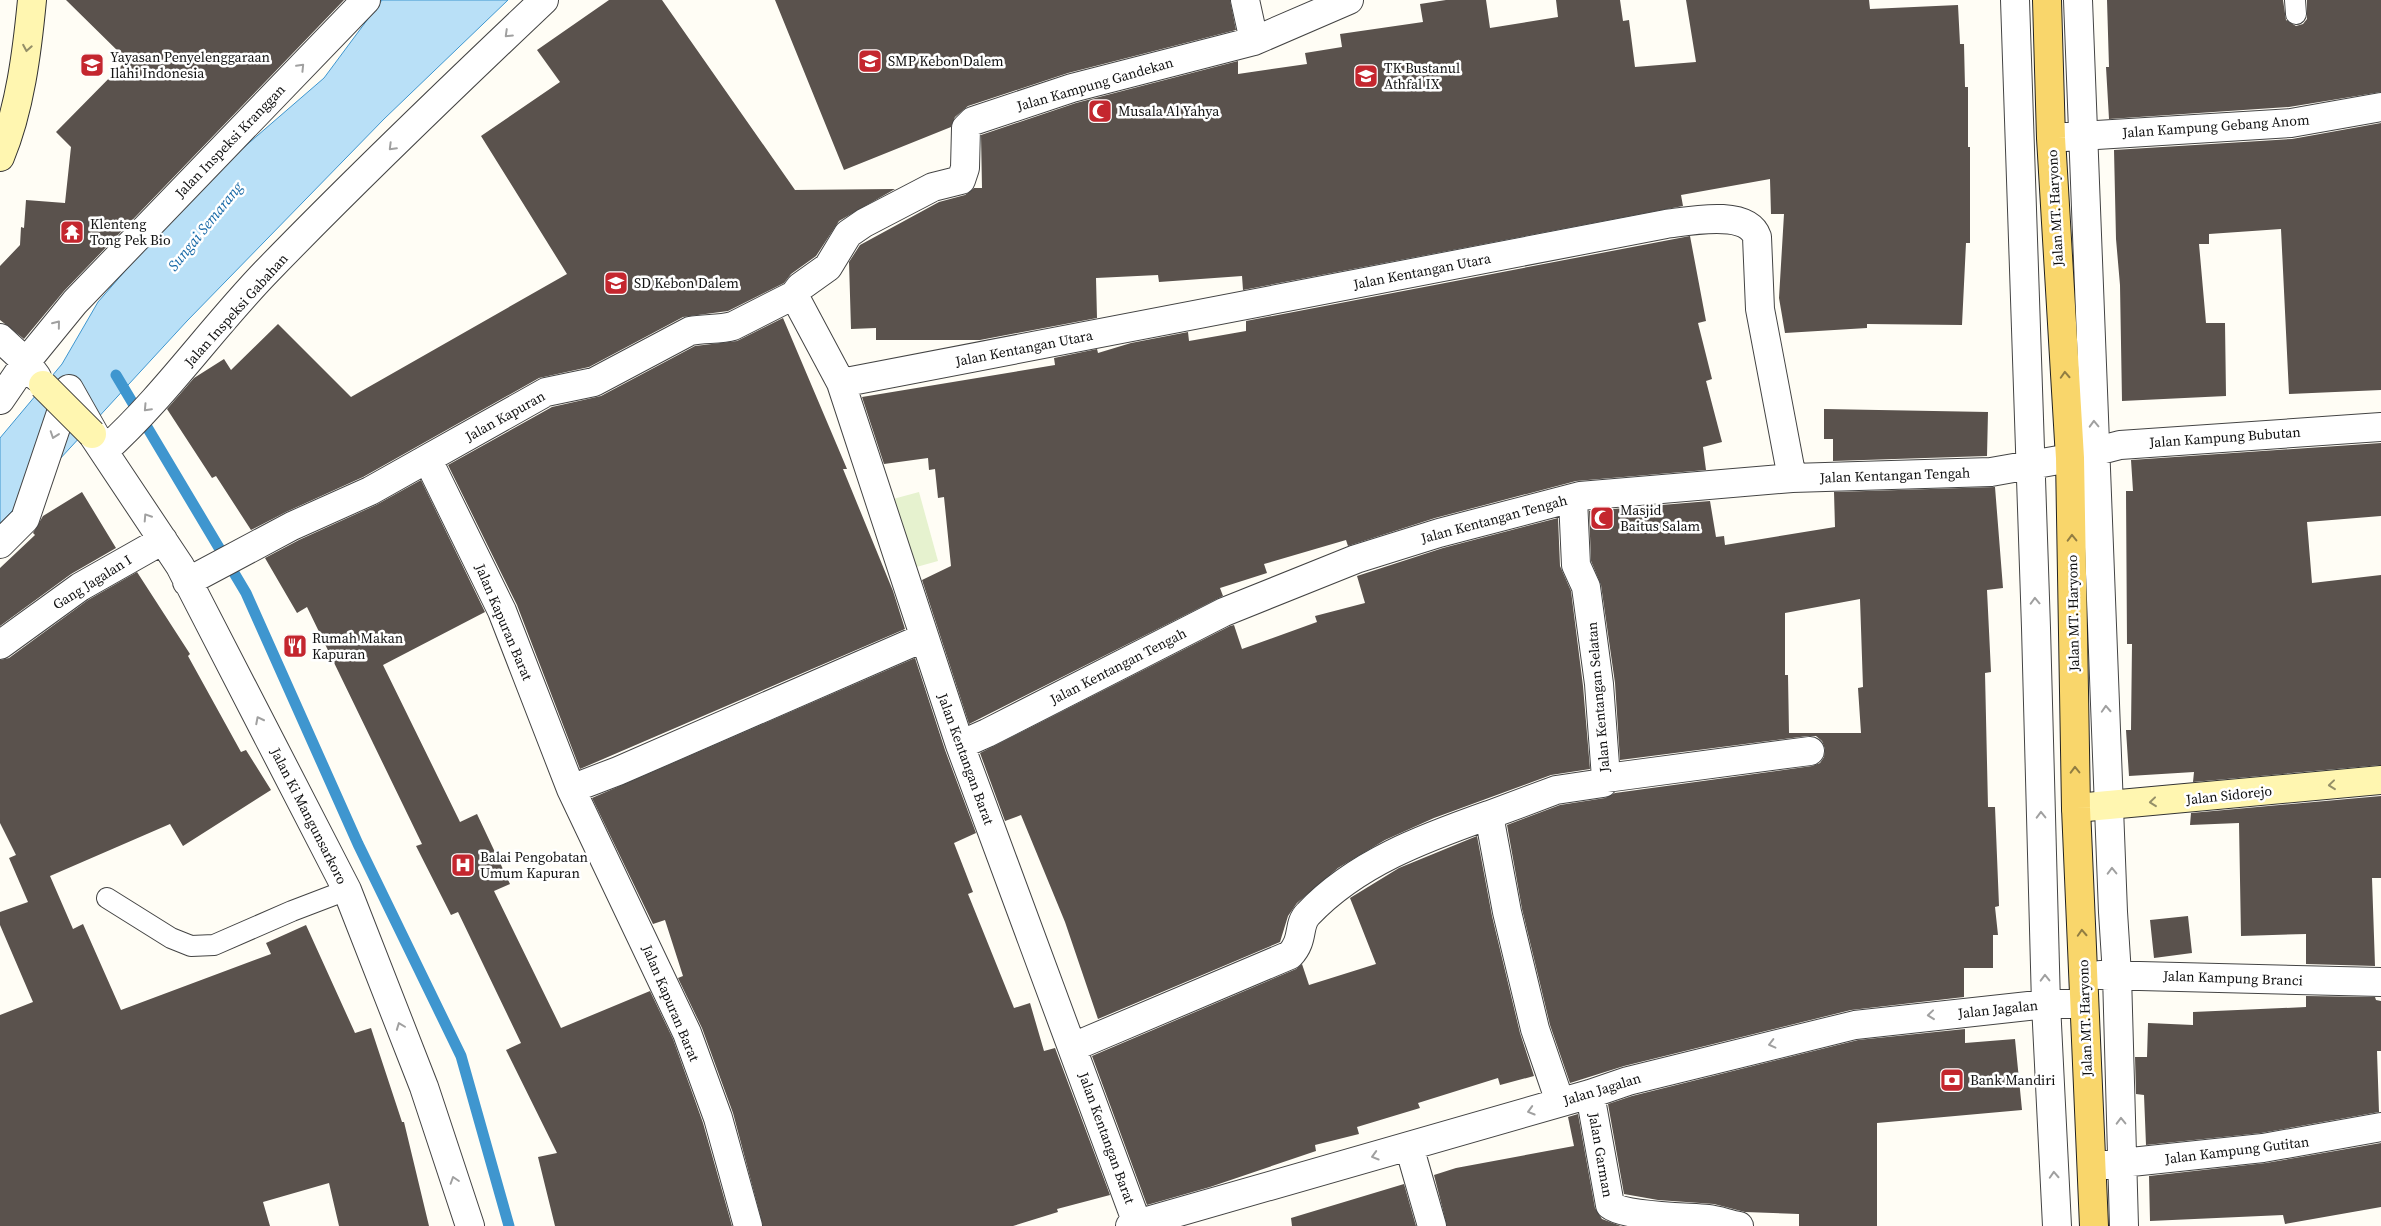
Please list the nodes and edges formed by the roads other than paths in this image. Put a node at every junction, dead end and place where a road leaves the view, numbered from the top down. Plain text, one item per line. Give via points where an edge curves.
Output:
1 (32, 0) edge
2 (366, 0) edge
3 (544, 0) edge
4 (1245, 0) edge
5 (1348, 0) edge
6 (2015, 0) edge
7 (2047, 0) edge
8 (2078, 0) edge
9 (2079, 29) junction
10 (2048, 30) junction
11 (1254, 41) junction
12 (2381, 107) edge
13 (2083, 135) junction
14 (2051, 138) junction
15 (0, 158) edge
16 (843, 244) joint
17 (794, 295) junction
18 (2090, 326) junction
19 (2062, 328) junction
20 (2027, 330) junction
21 (0, 338) edge
22 (26, 362) junction
23 (841, 384) junction
24 (0, 400) edge
25 (2381, 426) edge
26 (98, 442) junction
27 (2082, 455) junction
28 (428, 460) junction
29 (2031, 466) junction
30 (1792, 478) junction
31 (1573, 499) junction
32 (163, 540) junction
33 (0, 544) edge
34 (194, 578) junction
35 (2036, 628) junction
36 (2073, 628) junction
37 (923, 638) junction
38 (0, 645) edge
39 (960, 745) junction
40 (1810, 751) dead end
41 (1606, 778) junction
42 (2381, 780) edge
43 (571, 789) junction
44 (2110, 805) junction
45 (2076, 808) junction
46 (1489, 815) junction
47 (347, 890) junction
48 (107, 898) dead end
49 (2117, 975) junction
50 (2084, 976) junction
51 (2381, 982) edge
52 (2046, 1004) junction
53 (2084, 1004) junction
54 (1073, 1047) junction
55 (1590, 1094) junction
56 (1560, 1102) junction
57 (2089, 1112) junction
58 (2051, 1113) junction
59 (2381, 1127) edge
60 (1409, 1146) junction
61 (2122, 1164) junction
62 (2091, 1166) junction
63 (1135, 1225) edge
64 (470, 1226) edge
65 (748, 1226) edge
66 (1432, 1226) edge
67 (1738, 1226) edge
68 (2057, 1226) edge
69 (2094, 1226) edge
70 (2124, 1226) edge

1 -> 15 street via 28,44 17,100
22 -> 2 street, Jalan Inspeksi Kranggan via 75,302
3 -> 26 street, Jalan Inspeksi Gabahan via 265,274 126,431
4 - 11 street
5 - 11 street, Jalan Kampung Gandekan
6 - 20 street
7 - 10 main road, Jalan MT. Haryono
8 - 9 street
9 - 10 street
9 - 13 street
10 - 14 main road, Jalan MT. Haryono
11 - 16 street, Jalan Kampung Gandekan via 1072,88 973,121 966,128 965,168 961,180 933,187 864,223 848,234
12 - 13 street, Jalan Kampung Gebang Anom via 2290,123
13 - 14 street, Jalan Kampung Gebang Anom
13 - 18 street
14 - 19 main road, Jalan MT. Haryono
16 - 17 street, Jalan Kapuran via 828,267
17 - 23 street, Jalan Kentangan Barat
17 - 28 street, Jalan Kapuran via 733,326 690,331 594,382 546,392
18 - 19 street
27 -> 18 street
19 - 20 street
27 -> 19 main road, Jalan MT. Haryono
20 - 29 street
21 - 22 street
22 - 24 street, Jalan Inspeksi Kranggan
22 - 26 street, bridge via 43,385
23 - 30 street, Jalan Kentangan Utara via 1666,224 1733,220 1753,228 1756,237 1760,308
23 - 37 street, Jalan Kentangan Barat
25 - 27 street, Jalan Kampung Bubutan via 2120,445
32 -> 26 street, Jalan Ki Mangunsarkoro
26 -> 33 street via 70,389 25,519
27 - 29 street, Jalan Kentangan Tengah
36 -> 27 main road, Jalan MT. Haryono
44 -> 27 street
28 - 34 street, Jalan Kapuran
28 - 43 street, Jalan Kapuran Barat via 502,611
29 - 30 street, Jalan Kentangan Tengah via 1991,472
35 -> 29 street
30 - 31 street, Jalan Kentangan Tengah
31 - 39 street, Jalan Kentangan Tengah via 1439,533 1356,559 1224,612
31 - 41 street, Jalan Kentangan Selatan via 1576,565 1586,587 1599,684
32 - 34 street, Jalan Ki Mangunsarkoro via 180,566
32 - 38 street, Gang Jagalan I via 80,587
47 -> 34 street, Jalan Ki Mangunsarkoro
35 - 36 street
52 -> 35 street
45 -> 36 main road, Jalan MT. Haryono
37 - 39 street, Jalan Kentangan Barat
37 - 43 street
39 - 54 street, Jalan Kentangan Barat
40 - 41 street
41 - 46 street, Jalan Kentangan Selatan via 1603,783 1556,790
42 -> 44 street, Jalan Sidorejo
43 - 65 street, Jalan Kapuran Barat via 687,1033 718,1118
44 - 45 street, Jalan Sidorejo
49 -> 44 street
50 -> 45 main road, Jalan MT. Haryono
46 - 54 street via 1422,839 1346,879 1303,920 1299,945 1290,955
46 - 56 street via 1507,912 1535,1029
47 - 48 lane via 214,945 191,946 171,938
64 -> 47 street, Jalan Ki Mangunsarkoro via 424,1087
49 - 50 street, Jalan Kampung Branci
49 - 51 street, Jalan Kampung Branci
61 -> 49 street
50 - 53 main road, Jalan MT. Haryono
52 - 53 street, Jalan Jagalan
52 -> 55 street, Jalan Jagalan via 1856,1024 1628,1081
52 - 58 street
53 - 57 main road, Jalan MT. Haryono
54 - 63 street, Jalan Kentangan Barat
55 - 56 street, Jalan Jagalan
55 - 67 street, Jalan Garman via 1610,1206 1646,1214 1710,1219
56 -> 60 street, Jalan Jagalan
57 - 58 street
57 - 62 main road, Jalan MT. Haryono
68 -> 58 street
59 - 61 street, Jalan Kampung Gutitan via 2263,1148
60 -> 63 street, Jalan Jagalan
60 - 66 street
61 - 62 street, Jalan Kampung Gutitan
61 - 70 street
62 - 69 main road, Jalan MT. Haryono

